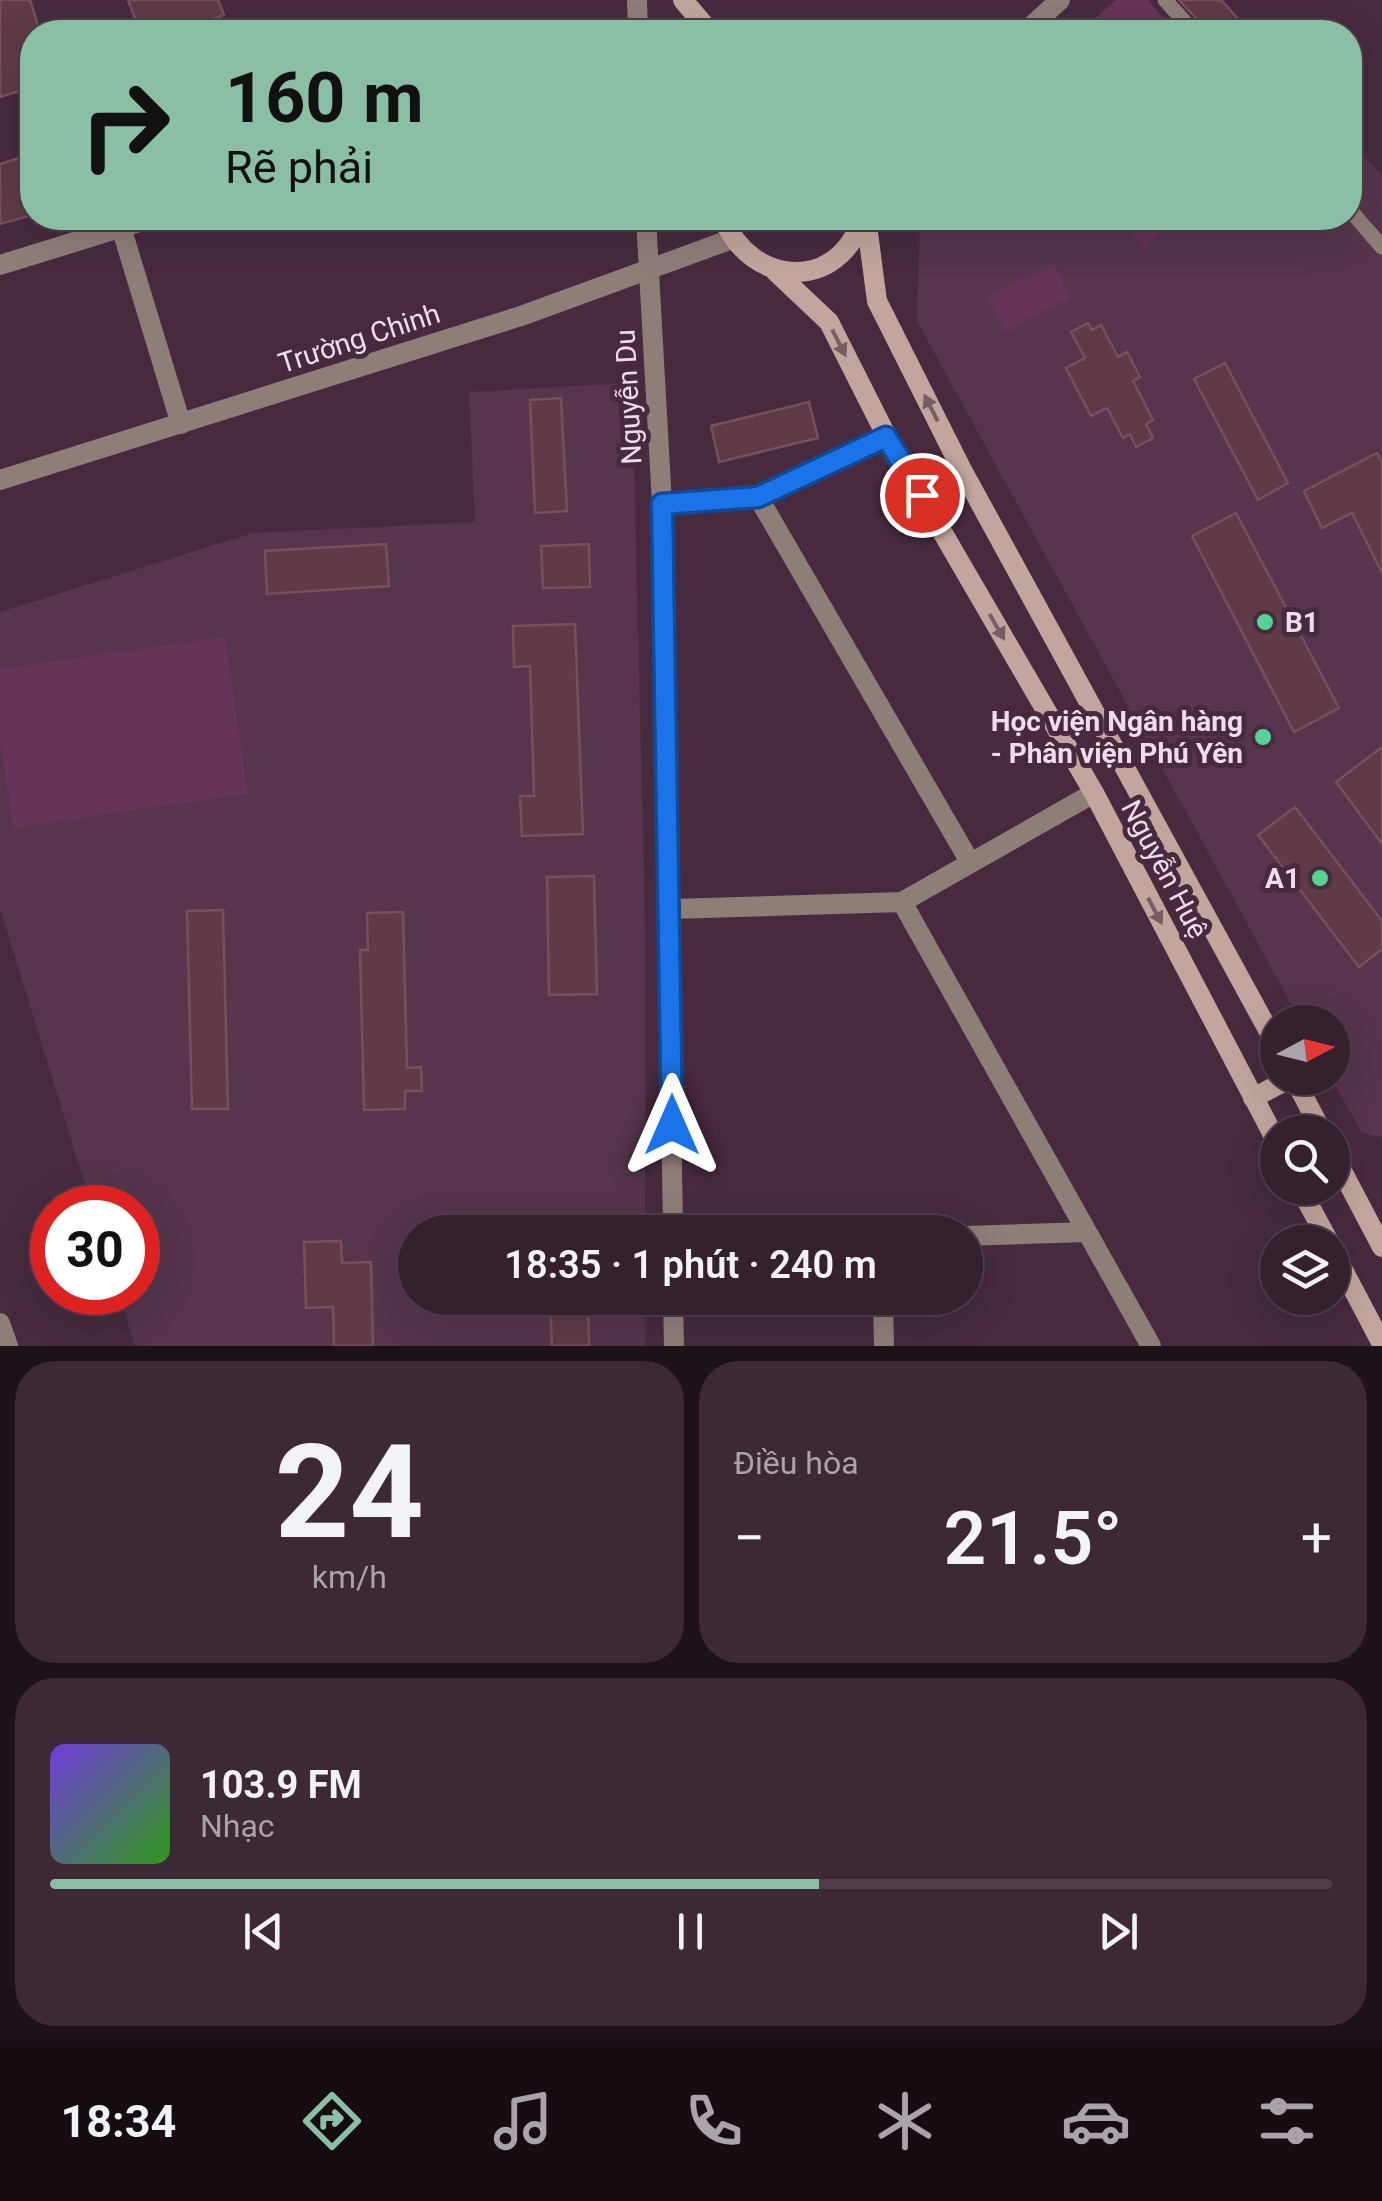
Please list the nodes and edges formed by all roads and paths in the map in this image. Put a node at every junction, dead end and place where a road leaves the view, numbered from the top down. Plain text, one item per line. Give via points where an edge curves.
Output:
1 (681, 0) edge
2 (1060, 0) edge
3 (1165, 0) edge
4 (699, 20) edge
5 (1038, 20) edge
6 (1183, 20) edge
7 (1362, 224) edge
8 (111, 230) edge
9 (122, 230) edge
10 (646, 230) edge
11 (728, 230) edge
12 (857, 230) edge
13 (866, 230) edge
14 (732, 239) junction
15 (1382, 247) edge
16 (0, 265) edge
17 (648, 270) junction
18 (775, 270) junction
19 (181, 424) junction
20 (886, 437) junction
21 (961, 468) junction
22 (0, 480) edge
23 (922, 495) junction
24 (758, 497) junction
25 (662, 504) junction
26 (1128, 774) junction
27 (1094, 793) junction
28 (970, 862) junction
29 (902, 902) junction
30 (671, 909) junction
31 (1260, 1015) edge
32 (1260, 1095) edge
33 (1254, 1098) junction
34 (1263, 1115) edge
35 (1350, 1186) edge
36 (673, 1215) edge
37 (1087, 1232) junction
38 (983, 1235) edge
39 (1382, 1247) edge
40 (1350, 1284) edge
41 (673, 1315) edge
42 (883, 1315) edge
43 (0, 1323) edge
44 (1381, 1345) edge
45 (8, 1346) edge
46 (674, 1346) edge
47 (884, 1346) edge
48 (1151, 1346) edge

1 - 4 main road
2 - 5 street
3 - 6 lane
7 - 15 lane
8 - 16 street
9 - 19 street
10 - 17 street, Nguyễn Du
11 - 14 main road
12 - 18 main road via 843,253 823,266
21 -> 13 main road, Nguyễn Huệ via 878,301
14 - 17 street, Trường Chinh
14 - 18 main road, Nguyễn Huệ via 744,254
17 - 19 street, Trường Chinh
17 - 25 street, Nguyễn Du
18 -> 20 main road, Nguyễn Huệ via 829,322
19 - 22 street, Trường Chinh
20 - 23 main road, Nguyễn Huệ
20 - 24 street
21 - 23 main road
21 - 26 main road, Nguyễn Huệ
23 -> 27 main road, Nguyễn Huệ
24 - 25 street
24 - 28 street
25 - 30 street, Nguyễn Du
26 - 27 main road
26 - 31 main road, Nguyễn Huệ
27 - 28 street
27 -> 33 main road, Nguyễn Huệ
28 - 29 street
29 - 30 street
29 - 37 street
30 - 36 street, Nguyễn Du
32 - 33 main road
33 - 34 main road, Nguyễn Huệ
35 - 39 main road
37 - 38 street
37 - 48 street
40 - 44 main road
41 - 46 street
42 - 47 street
43 - 45 street

